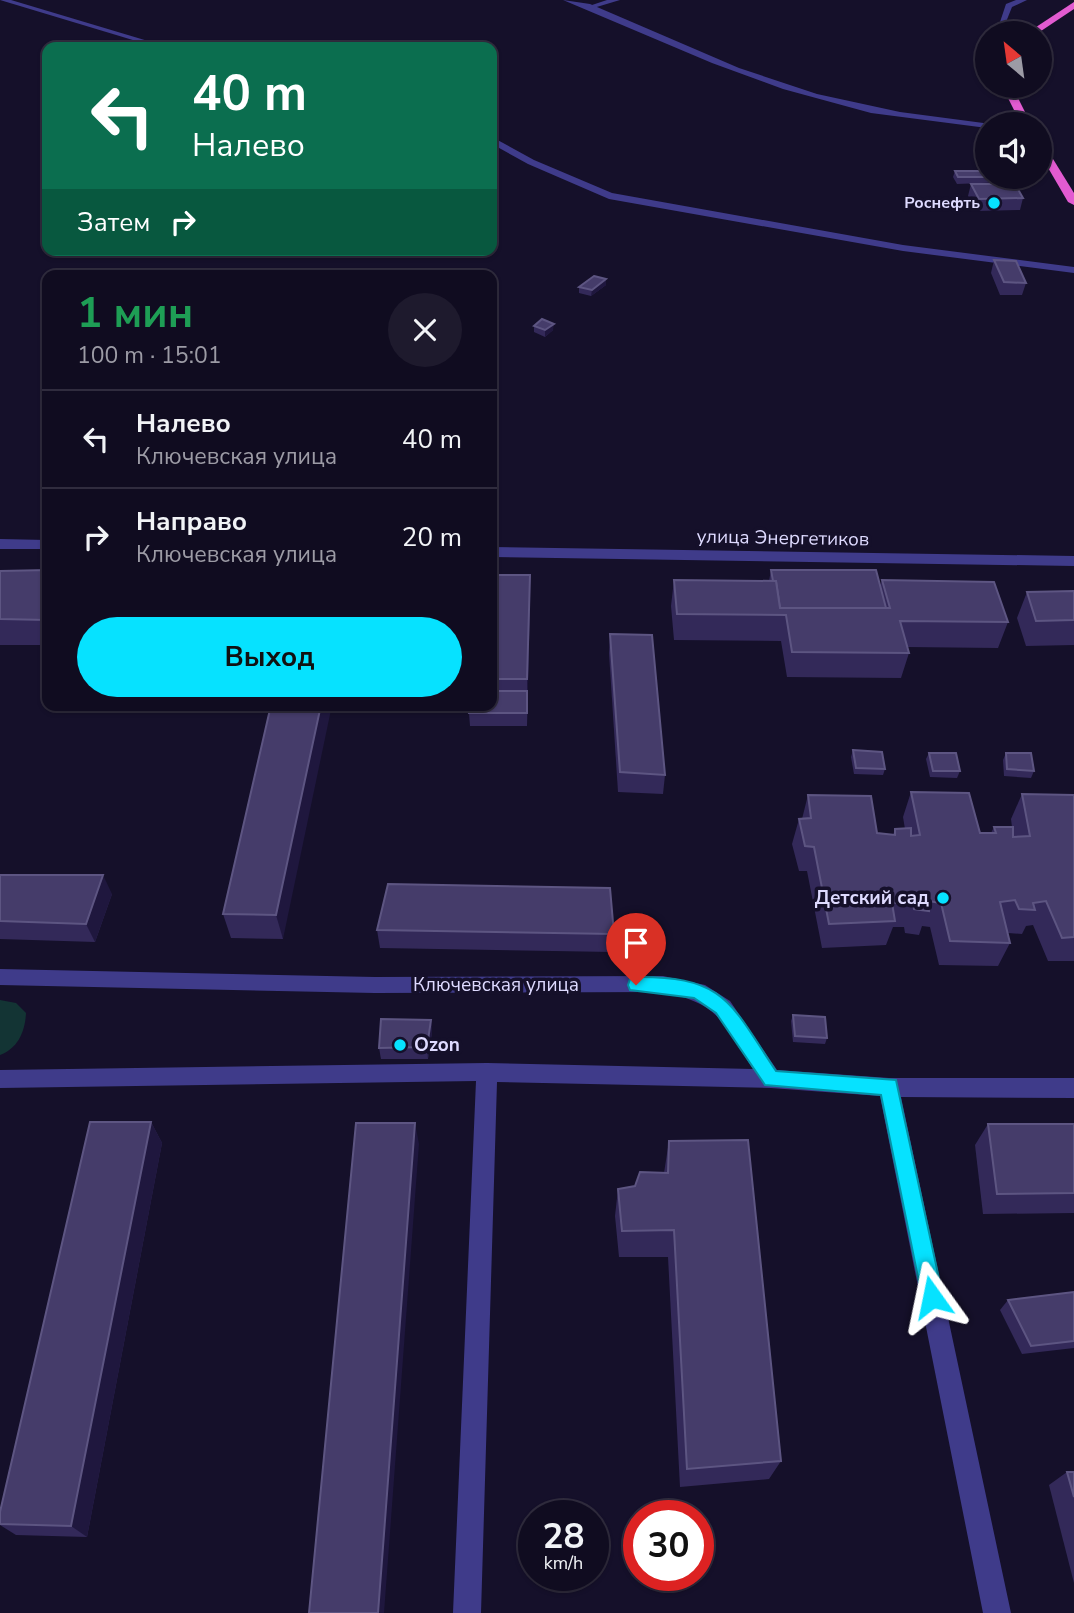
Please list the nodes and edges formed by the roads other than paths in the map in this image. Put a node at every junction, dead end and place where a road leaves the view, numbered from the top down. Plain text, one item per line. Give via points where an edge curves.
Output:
1 (2, 0) edge
2 (567, 0) edge
3 (616, 0) edge
4 (1023, 0) edge
5 (1074, 5) edge
6 (590, 7) junction
7 (1003, 20) dead end
8 (1050, 21) edge
9 (147, 42) edge
10 (975, 123) edge
11 (497, 143) edge
12 (1052, 166) edge
13 (1074, 202) edge
14 (1074, 270) edge
15 (0, 544) edge
16 (42, 545) edge
17 (497, 552) edge
18 (1074, 561) edge
19 (0, 977) edge
20 (487, 1072) junction
21 (0, 1079) edge
22 (771, 1079) junction
23 (889, 1087) junction
24 (1074, 1088) edge
25 (467, 1613) edge
26 (997, 1613) edge

1 - 9 street
2 - 6 street
3 - 6 street
4 - 7 street via 1009,6
5 - 8 highway
6 - 10 street via 761,79 853,106
11 - 14 street via 609,196 903,248
12 - 13 highway
15 - 16 street
17 - 18 street, улица Энергетиков
19 - 22 street, Ключевская улица via 375,985 663,984 698,990 723,1007
20 - 21 street
20 - 22 street
20 - 25 street
22 - 23 street
23 - 24 street
23 - 26 street

